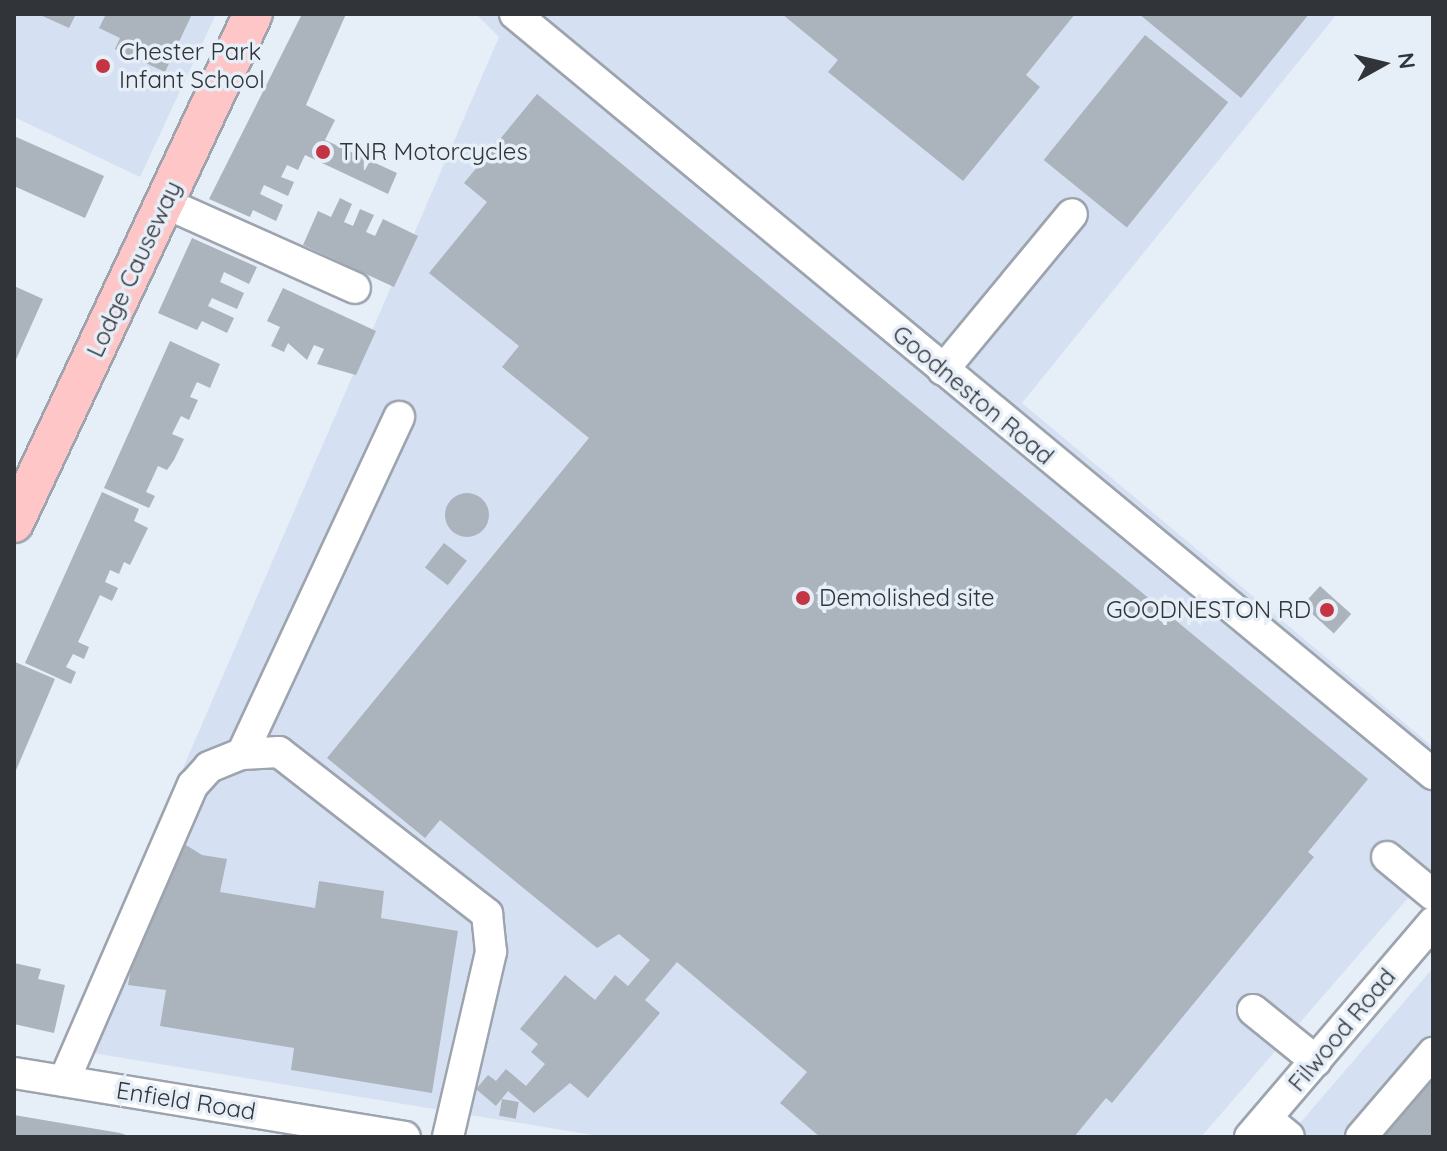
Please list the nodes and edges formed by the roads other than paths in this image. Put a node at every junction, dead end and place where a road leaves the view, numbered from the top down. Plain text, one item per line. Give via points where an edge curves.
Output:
1 (253, 14) edge
2 (515, 14) edge
3 (165, 203) junction
4 (1072, 214) dead end
5 (355, 288) dead end
6 (943, 370) junction
7 (399, 417) dead end
8 (15, 518) edge
9 (242, 754) junction
10 (1433, 774) edge
11 (1387, 857) dead end
12 (1433, 895) edge
13 (1433, 923) edge
14 (1253, 1010) dead end
15 (1433, 1053) edge
16 (1316, 1061) junction
17 (14, 1073) edge
18 (64, 1081) junction
19 (1269, 1131) edge
20 (405, 1137) edge
21 (448, 1137) edge
22 (1361, 1137) edge

1 - 3 main road, Lodge Causeway
2 - 6 street, Goodneston Road
3 - 5 street
3 - 8 main road, Lodge Causeway
4 - 6 street
6 - 10 street, Goodneston Road
7 - 9 street
9 - 18 street via 209,767 193,785
9 - 21 street via 279,752 295,759 487,914 491,952
11 - 12 street
13 - 16 street, Filwood Road
14 - 16 street
15 - 22 street
16 - 19 street, Filwood Road
17 - 18 street, Enfield Road
18 - 20 street, Enfield Road

